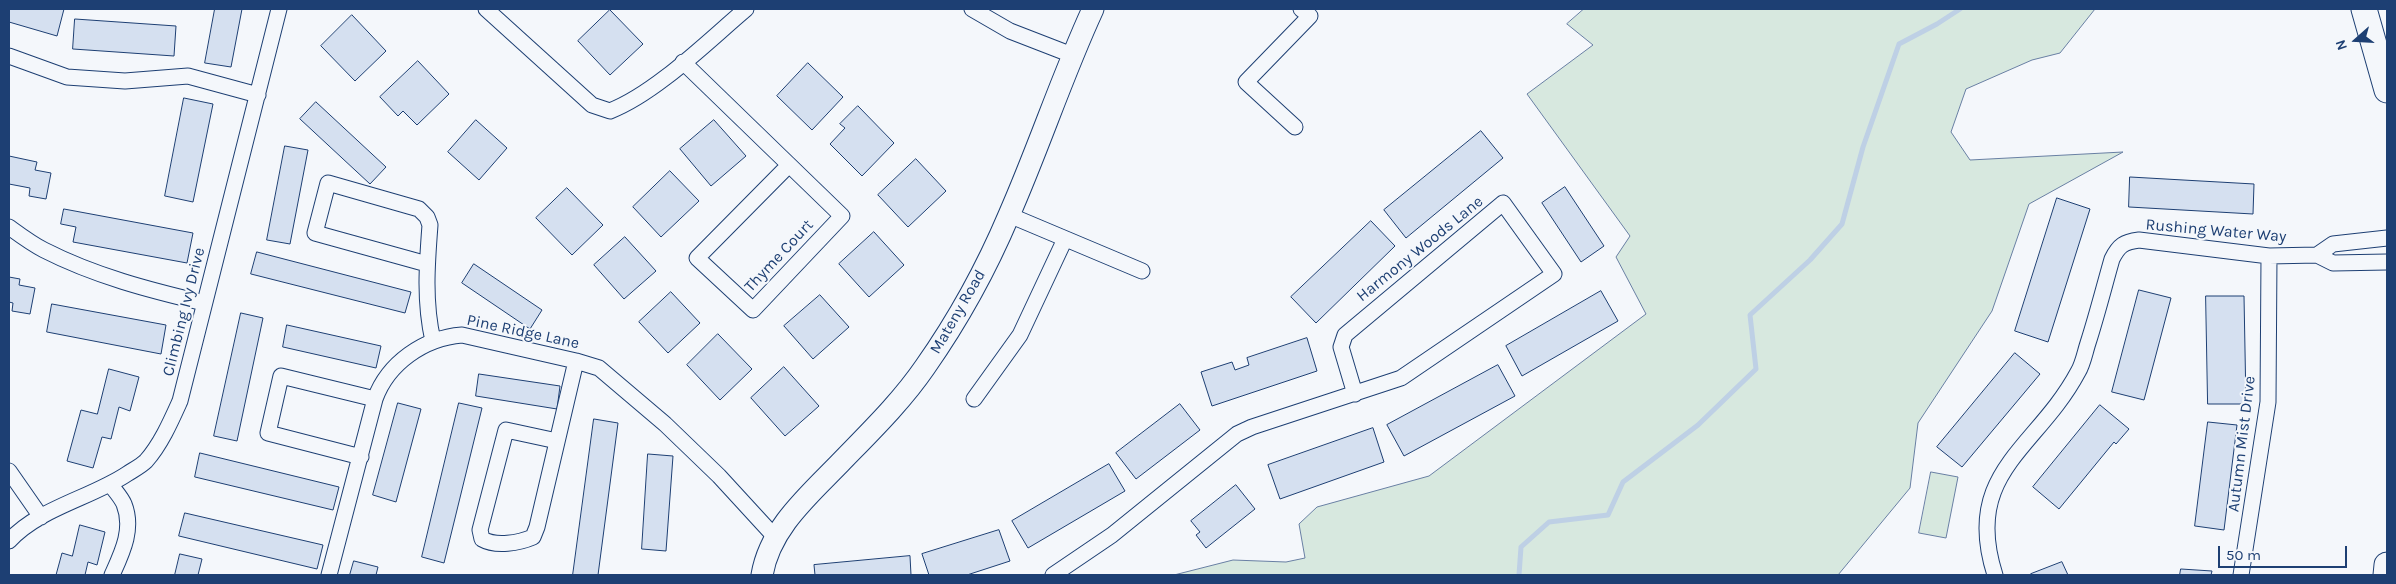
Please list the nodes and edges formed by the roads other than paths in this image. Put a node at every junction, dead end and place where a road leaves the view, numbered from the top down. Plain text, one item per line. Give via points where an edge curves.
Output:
1 (279, 9) edge
2 (486, 9) edge
3 (746, 9) edge
4 (972, 9) edge
5 (1093, 9) edge
6 (2364, 9) edge
7 (1309, 11) edge
8 (1072, 55) junction
9 (9, 56) edge
10 (683, 62) junction
11 (2387, 90) edge
12 (258, 95) junction
13 (1295, 127) dead end
14 (789, 165) junction
15 (1009, 215) junction
16 (9, 227) edge
17 (2387, 238) edge
18 (1065, 239) junction
19 (2317, 254) junction
20 (2269, 256) junction
21 (2387, 262) edge
22 (427, 264) junction
23 (1142, 271) dead end
24 (204, 303) junction
25 (433, 341) junction
26 (576, 361) junction
27 (1355, 394) junction
28 (375, 399) junction
29 (974, 399) dead end
30 (557, 441) junction
31 (361, 457) junction
32 (9, 471) edge
33 (111, 485) junction
34 (41, 517) junction
35 (776, 537) junction
36 (9, 541) edge
37 (2387, 565) edge
38 (112, 575) edge
39 (329, 575) edge
40 (762, 575) edge
41 (1053, 575) edge
42 (1995, 575) edge
43 (2241, 575) edge
44 (2386, 575) edge

1 - 12 street, Climbing Ivy Drive
2 - 10 street via 592,105 610,111 630,103
3 - 10 street
4 - 8 street via 1010,31
5 - 8 street, Mateny Road
6 - 11 main road
7 - 13 street via 1246,82
8 - 15 street, Mateny Road
9 - 12 street via 67,77 125,81 188,76
10 - 14 street, Thyme Court
12 - 24 street, Climbing Ivy Drive
14 - 14 street, Thyme Court via 842,216 753,310 697,258
15 - 18 street
15 - 35 street, Mateny Road via 975,285 925,367 893,408 793,511
16 - 24 street via 43,250 90,271 130,285
17 - 19 street, Rushing Water Way via 2333,244
18 - 23 street
18 - 29 street via 1020,335
19 - 20 street, Rushing Water Way
19 - 21 street, Rushing Water Way via 2333,263
20 - 42 street, Rushing Water Way via 2139,240 2125,242 2117,249 2079,372 2015,453 1993,489 1986,535
20 - 43 street, Autumn Mist Drive via 2268,402
22 - 22 street via 430,225 420,209 328,183 315,233
22 - 25 street via 428,319
24 - 33 street, Climbing Ivy Drive via 180,401 165,433 146,462
25 - 26 street, Pine Ridge Lane via 462,335
25 - 28 street, Pine Ridge Lane via 392,369
26 - 30 street
26 - 35 street, Pine Ridge Lane via 599,368 639,400 719,476
27 - 27 street, Harmony Woods Lane via 1401,378 1554,274 1503,204 1345,335 1342,354
27 - 41 street, Harmony Woods Lane via 1237,434 1112,535
28 - 31 street, Pine Ridge Lane
28 - 31 street via 281,376 268,433
30 - 30 street via 533,537 522,542 489,543 482,539 480,530 506,430
31 - 39 street, Pine Ridge Lane
32 - 34 street
33 - 34 street, Climbing Ivy Drive
33 - 38 street via 124,504 128,524 126,544
34 - 36 street, Climbing Ivy Drive
35 - 40 street, Mateny Road
37 - 44 main road

